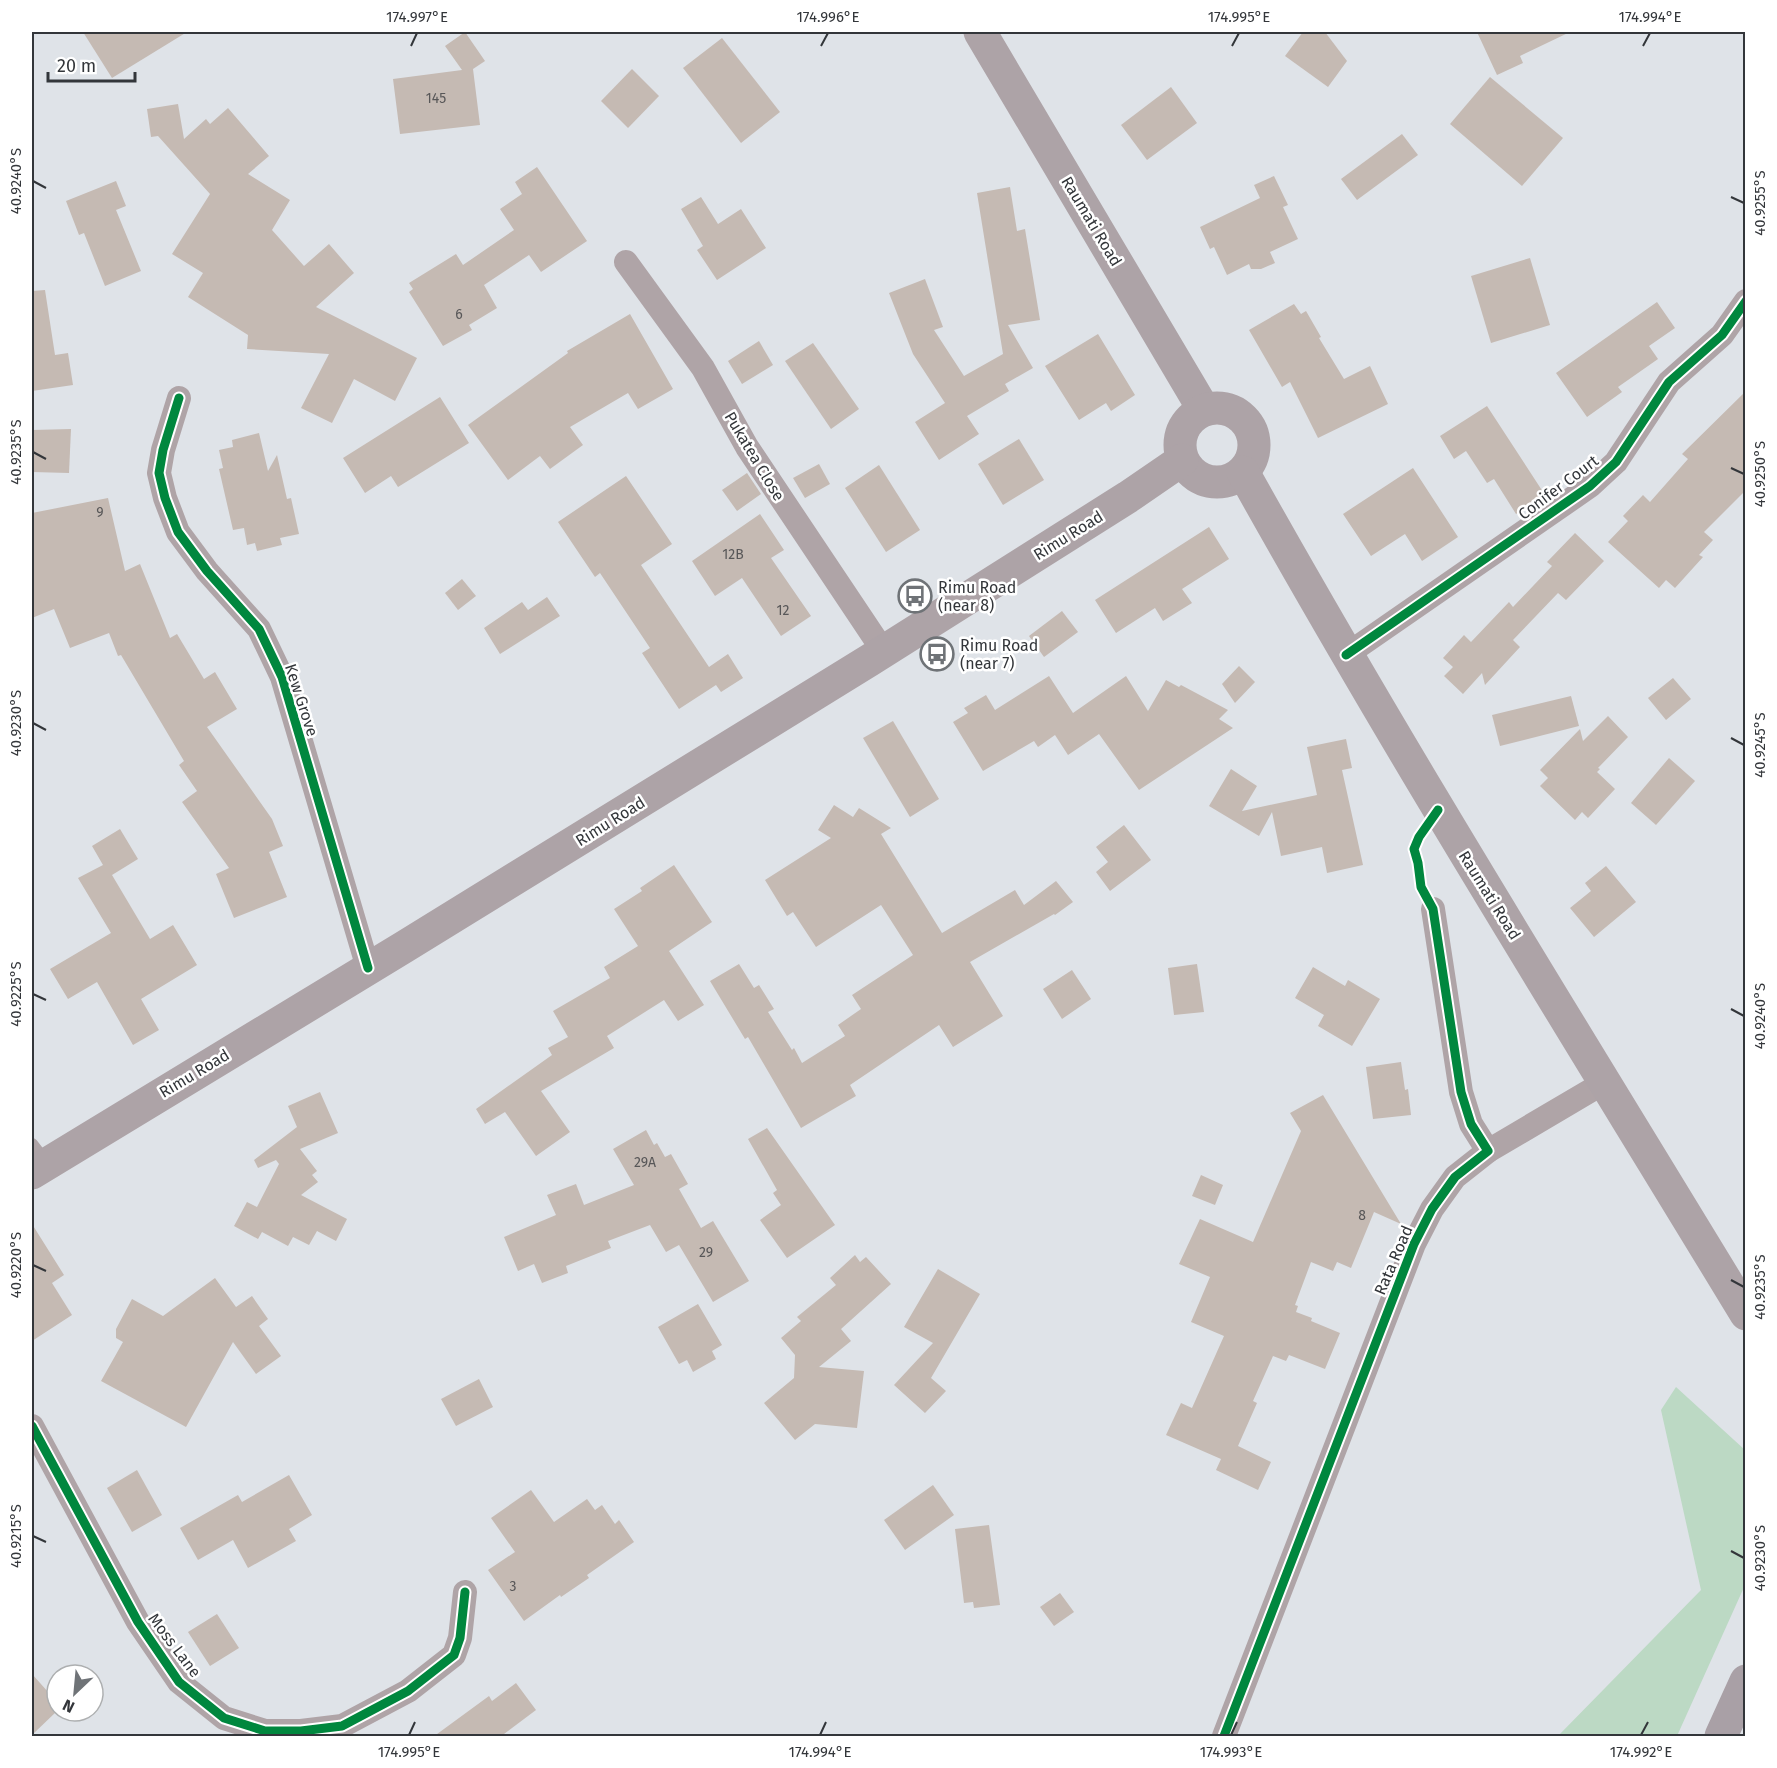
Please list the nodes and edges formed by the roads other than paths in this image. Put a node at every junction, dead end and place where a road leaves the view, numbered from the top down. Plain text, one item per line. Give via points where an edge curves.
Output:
1 (980, 32) edge
2 (626, 262) dead end
3 (1746, 300) edge
4 (179, 398) dead end
5 (1204, 410) junction
6 (1182, 460) junction
7 (1243, 472) junction
8 (884, 652) junction
9 (1346, 655) junction
10 (1433, 909) dead end
11 (368, 968) junction
12 (1605, 1082) junction
13 (1488, 1151) junction
14 (37, 1160) edge
15 (1746, 1314) edge
16 (32, 1426) edge
17 (465, 1593) dead end
18 (1746, 1681) edge
19 (1224, 1737) edge
20 (1720, 1737) edge

1 - 5 main road, Raumati Road
2 - 8 street, Pukatea Close via 703,368 747,447
3 - 9 street, Conifer Court via 1722,334 1669,382 1616,462 1590,486
4 - 11 street, Kew Grove via 159,473 165,498 178,532 259,629 282,677
5 - 6 main road via 1182,430
5 - 7 main road via 1229,410 1248,425 1254,449
6 - 7 main road via 1189,470 1209,482 1221,482
6 - 8 main road, Rimu Road
7 - 9 main road, Raumati Road
8 - 11 main road, Rimu Road
9 - 12 main road, Raumati Road
10 - 13 street via 1461,1092 1471,1124
11 - 14 main road, Rimu Road
12 - 13 street, Rata Road
12 - 15 main road, Raumati Road
13 - 19 street, Rata Road via 1455,1177 1414,1244
16 - 17 street, Moss Lane via 138,1622 179,1682 224,1718 265,1731 342,1726 408,1692 454,1655
18 - 20 highway

